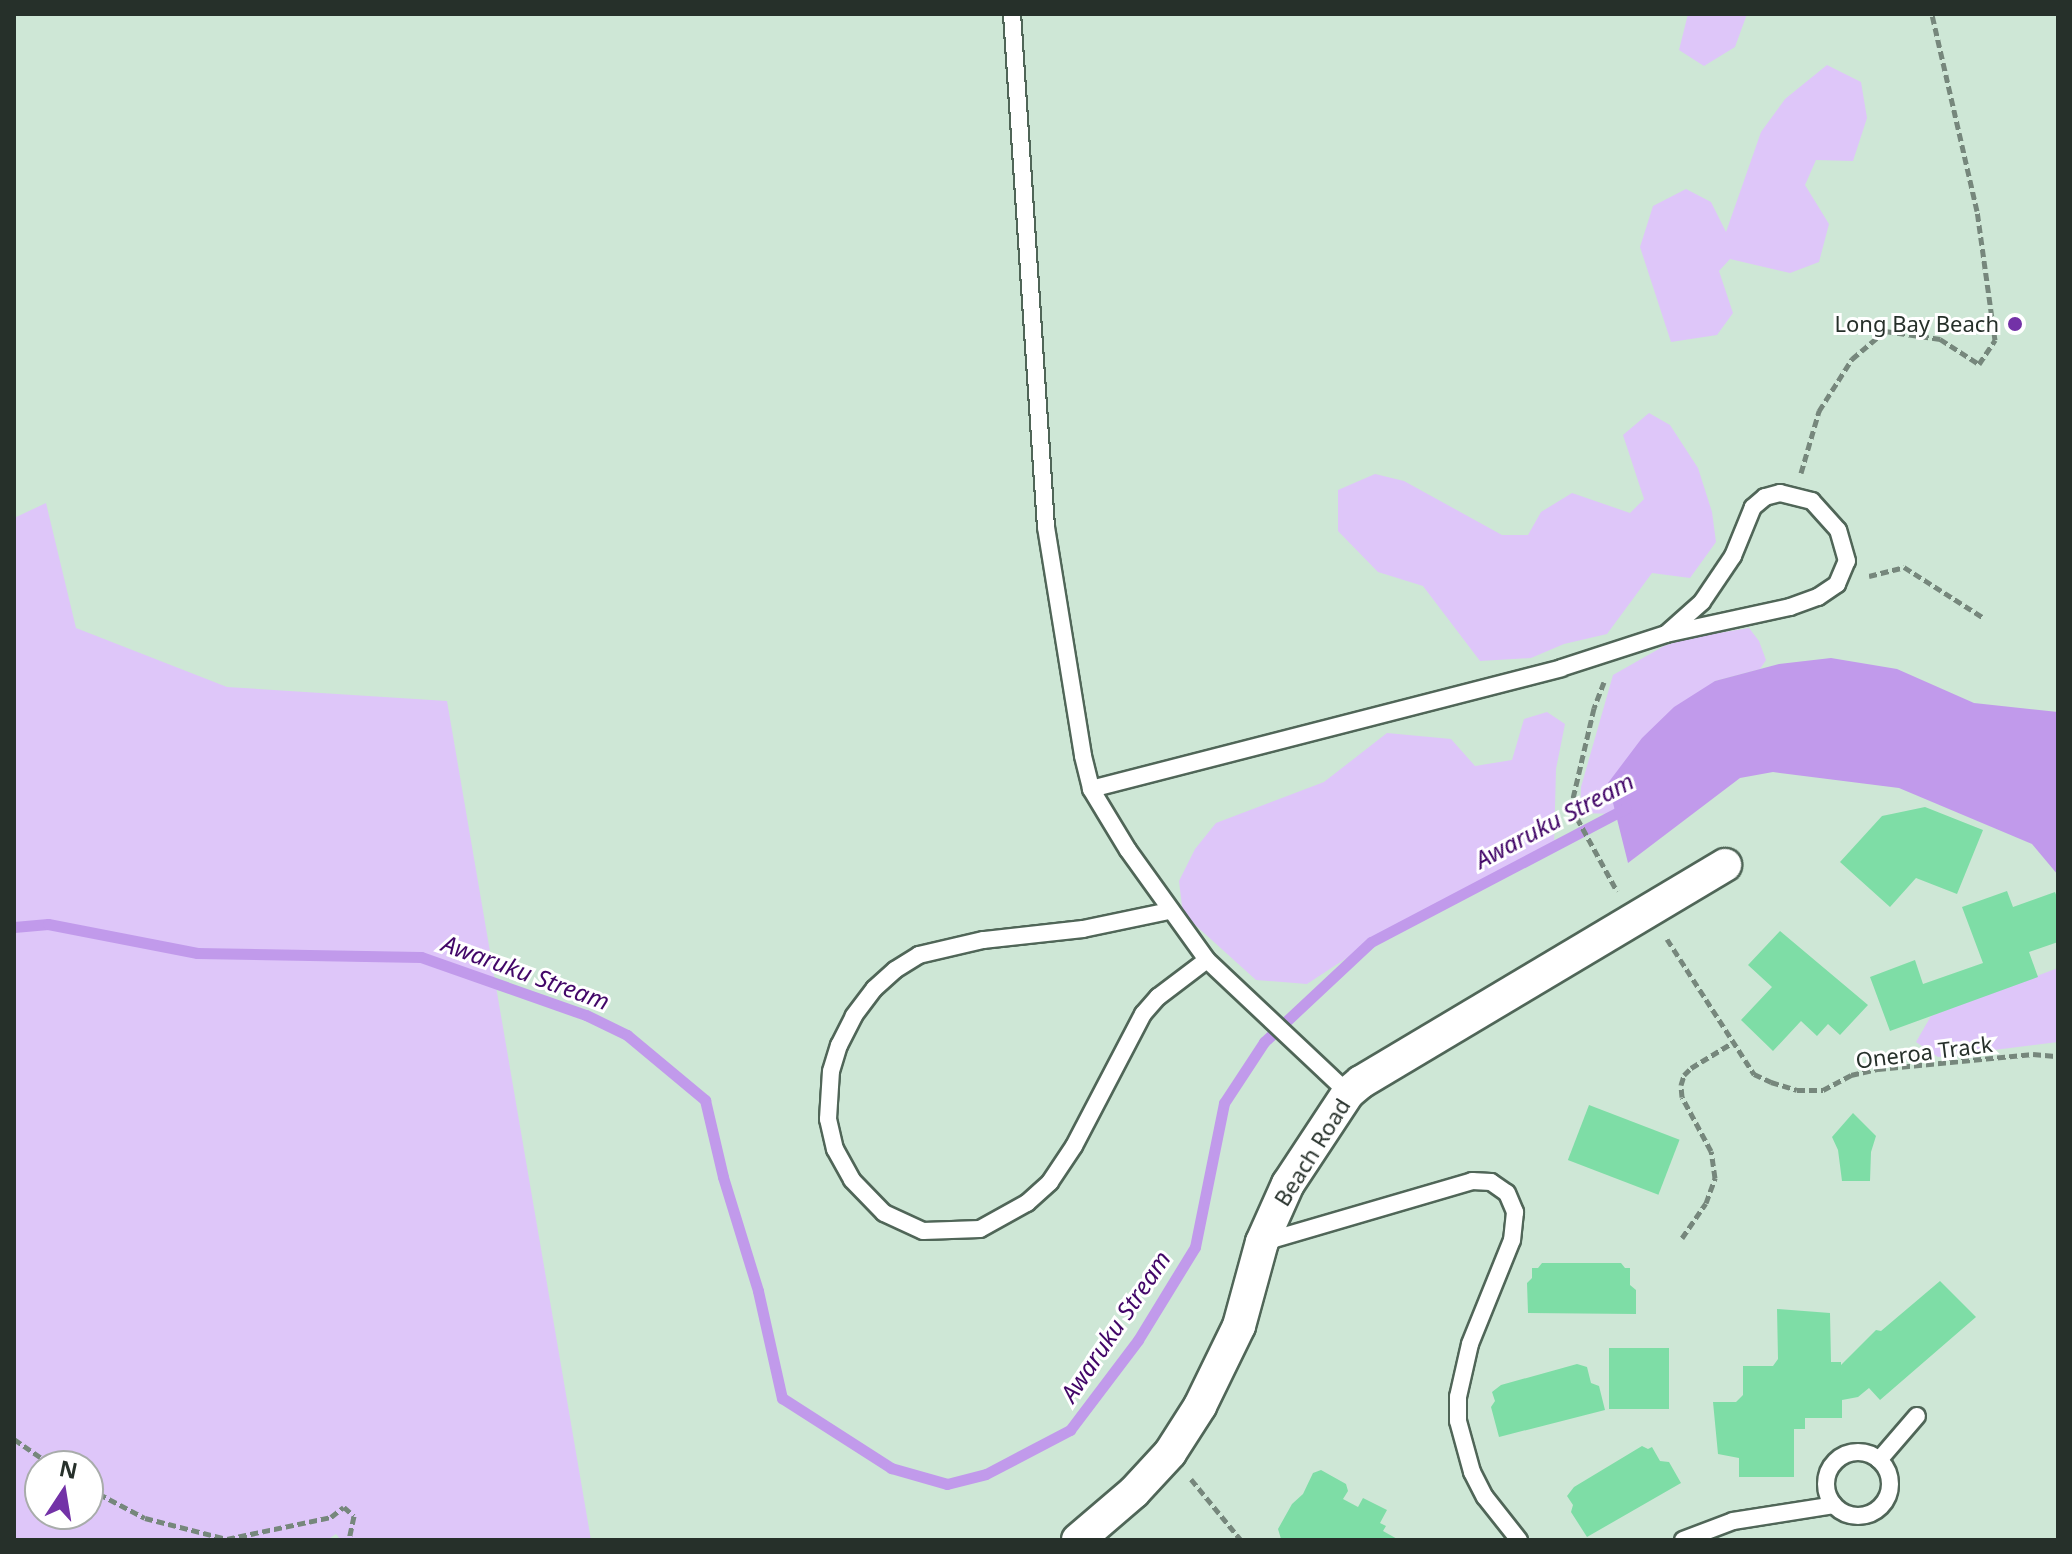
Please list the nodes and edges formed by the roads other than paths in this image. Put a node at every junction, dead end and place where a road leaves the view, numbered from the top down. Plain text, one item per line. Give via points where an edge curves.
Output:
1 (1012, 14) edge
2 (1666, 634) junction
3 (1091, 789) junction
4 (1725, 865) dead end
5 (1169, 911) junction
6 (1207, 960) junction
7 (1348, 1093) junction
8 (1262, 1242) junction
9 (1917, 1416) dead end
10 (1879, 1460) junction
11 (1834, 1505) junction
12 (1078, 1540) edge
13 (1519, 1540) edge
14 (1683, 1540) edge

1 - 3 lane via 1046,527
2 - 2 lane via 1702,602 1733,556 1753,507 1765,497 1780,493 1812,501 1838,530 1847,561 1837,584 1818,597 1760,616
2 - 3 lane
3 - 5 lane
4 - 7 street, Beach Road
5 - 6 lane
5 - 6 lane via 1083,929 983,940 919,955 895,970 854,1016 831,1071 828,1119 835,1149 852,1180 884,1213 923,1231 980,1229 1027,1203 1050,1182 1074,1146 1143,1014
6 - 7 lane
7 - 8 street, Beach Road via 1288,1184
8 - 12 street, Beach Road via 1239,1326 1200,1406 1170,1453
8 - 13 lane via 1472,1181 1491,1182 1507,1193 1515,1212 1512,1240 1470,1344 1458,1421 1472,1472
9 - 10 lane
10 - 11 lane via 1859,1453 1839,1458 1827,1475
10 - 11 lane via 1890,1477 1881,1507 1852,1515
11 - 14 lane via 1733,1521

